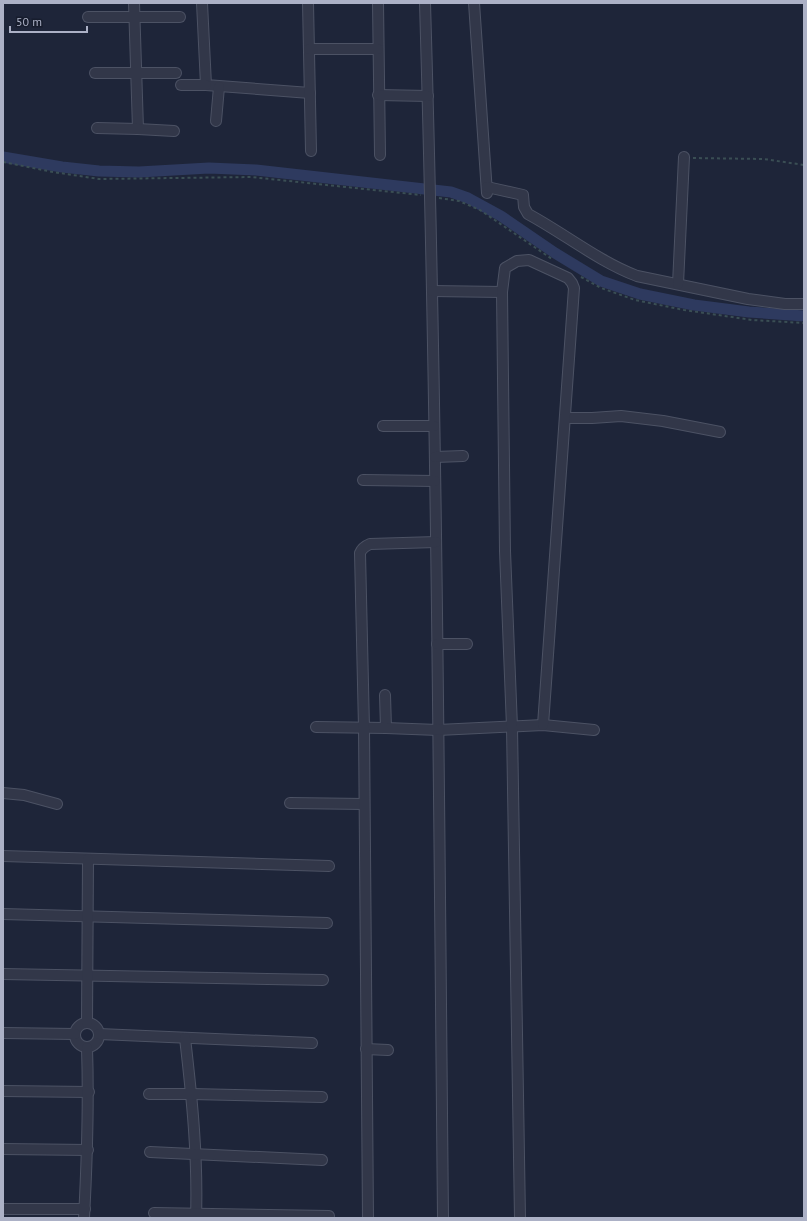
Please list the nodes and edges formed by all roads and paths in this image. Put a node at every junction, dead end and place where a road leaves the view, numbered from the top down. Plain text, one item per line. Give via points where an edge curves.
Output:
1 (134, 3) edge
2 (202, 3) edge
3 (308, 3) edge
4 (378, 3) edge
5 (425, 3) edge
6 (474, 3) edge
7 (88, 17) dead end
8 (134, 17) junction
9 (180, 17) dead end
10 (309, 49) junction
11 (378, 49) junction
12 (136, 72) junction
13 (95, 73) dead end
14 (176, 73) dead end
15 (181, 85) dead end
16 (206, 86) junction
17 (219, 87) junction
18 (310, 93) junction
19 (378, 95) junction
20 (428, 96) junction
21 (216, 121) dead end
22 (97, 128) dead end
23 (138, 128) junction
24 (174, 131) dead end
25 (311, 151) dead end
26 (380, 155) dead end
27 (684, 157) joint
28 (3, 162) edge
29 (804, 165) edge
30 (432, 197) junction
31 (553, 259) dead end
32 (576, 275) dead end
33 (678, 284) junction
34 (432, 291) junction
35 (502, 292) junction
36 (804, 304) edge
37 (804, 323) edge
38 (565, 418) junction
39 (383, 426) dead end
40 (434, 426) junction
41 (720, 432) dead end
42 (463, 456) dead end
43 (435, 457) junction
44 (363, 480) dead end
45 (435, 481) junction
46 (436, 542) junction
47 (437, 644) junction
48 (467, 644) dead end
49 (385, 695) dead end
50 (543, 726) junction
51 (316, 727) dead end
52 (512, 727) junction
53 (364, 728) junction
54 (386, 728) junction
55 (438, 730) junction
56 (594, 730) dead end
57 (3, 793) edge
58 (290, 803) dead end
59 (57, 804) dead end
60 (364, 804) junction
61 (3, 856) edge
62 (88, 859) junction
63 (329, 866) dead end
64 (3, 914) edge
65 (87, 916) junction
66 (327, 923) dead end
67 (3, 974) edge
68 (86, 976) junction
69 (323, 980) dead end
70 (87, 1023) junction
71 (3, 1033) edge
72 (74, 1034) junction
73 (99, 1034) junction
74 (185, 1038) junction
75 (312, 1043) dead end
76 (87, 1048) junction
77 (366, 1049) junction
78 (388, 1050) dead end
79 (3, 1091) edge
80 (89, 1092) junction
81 (149, 1094) dead end
82 (192, 1094) junction
83 (322, 1098) dead end
84 (3, 1149) edge
85 (88, 1150) junction
86 (150, 1152) dead end
87 (195, 1155) junction
88 (322, 1160) dead end
89 (3, 1209) edge
90 (154, 1213) dead end
91 (85, 1214) edge
92 (196, 1216) edge
93 (329, 1216) dead end
94 (368, 1218) edge
95 (443, 1218) edge
96 (520, 1218) edge

1 - 8 street
2 - 16 street
3 - 10 street
4 - 11 street
5 - 20 street
6 - 33 street via 487,190 522,195 528,214 621,270 637,276
7 - 8 street
8 - 9 street
8 - 12 street
10 - 11 street
10 - 18 street
11 - 19 street
12 - 13 street
12 - 14 street
12 - 23 street
15 - 16 street
16 - 17 street
17 - 18 street
17 - 21 street
18 - 25 street
19 - 20 street
19 - 26 street
20 - 30 street
22 - 23 street
23 - 24 street
27 - 29 path via 764,159
27 - 33 street
28 - 30 path via 99,178 252,177
30 - 31 path via 459,201 480,210
30 - 34 street
32 - 37 path via 628,297 684,310 752,320
33 - 36 street via 748,299
34 - 35 street
34 - 40 street
35 - 38 street via 506,268 517,261 529,260 568,278 572,283 574,288
35 - 52 street via 505,551
38 - 41 street via 622,416
38 - 50 street
39 - 40 street
40 - 43 street
42 - 43 street
43 - 45 street
44 - 45 street
45 - 46 street
46 - 47 street
46 - 53 street via 370,544 365,545 360,553
47 - 48 street
47 - 55 street
49 - 54 street
50 - 52 street
50 - 56 street
51 - 53 street
52 - 55 street
52 - 96 street
53 - 54 street
53 - 60 street
54 - 55 street
55 - 95 street
57 - 59 street via 24,795
58 - 60 street
60 - 77 street
61 - 62 street
62 - 63 street
62 - 65 street
64 - 65 street
65 - 66 street
65 - 68 street
67 - 68 street
68 - 69 street
68 - 70 street
70 - 72 street via 80,1025
70 - 73 street via 95,1026
71 - 72 street
72 - 76 street via 77,1042
73 - 74 street
73 - 76 street via 95,1045
74 - 75 street
74 - 82 street
76 - 80 street
77 - 78 street
77 - 94 street
79 - 80 street
80 - 85 street
81 - 82 street
82 - 83 street
82 - 87 street
84 - 85 street
85 - 91 street
86 - 87 street
87 - 88 street
87 - 92 street
89 - 91 street
90 - 92 street
92 - 93 street

